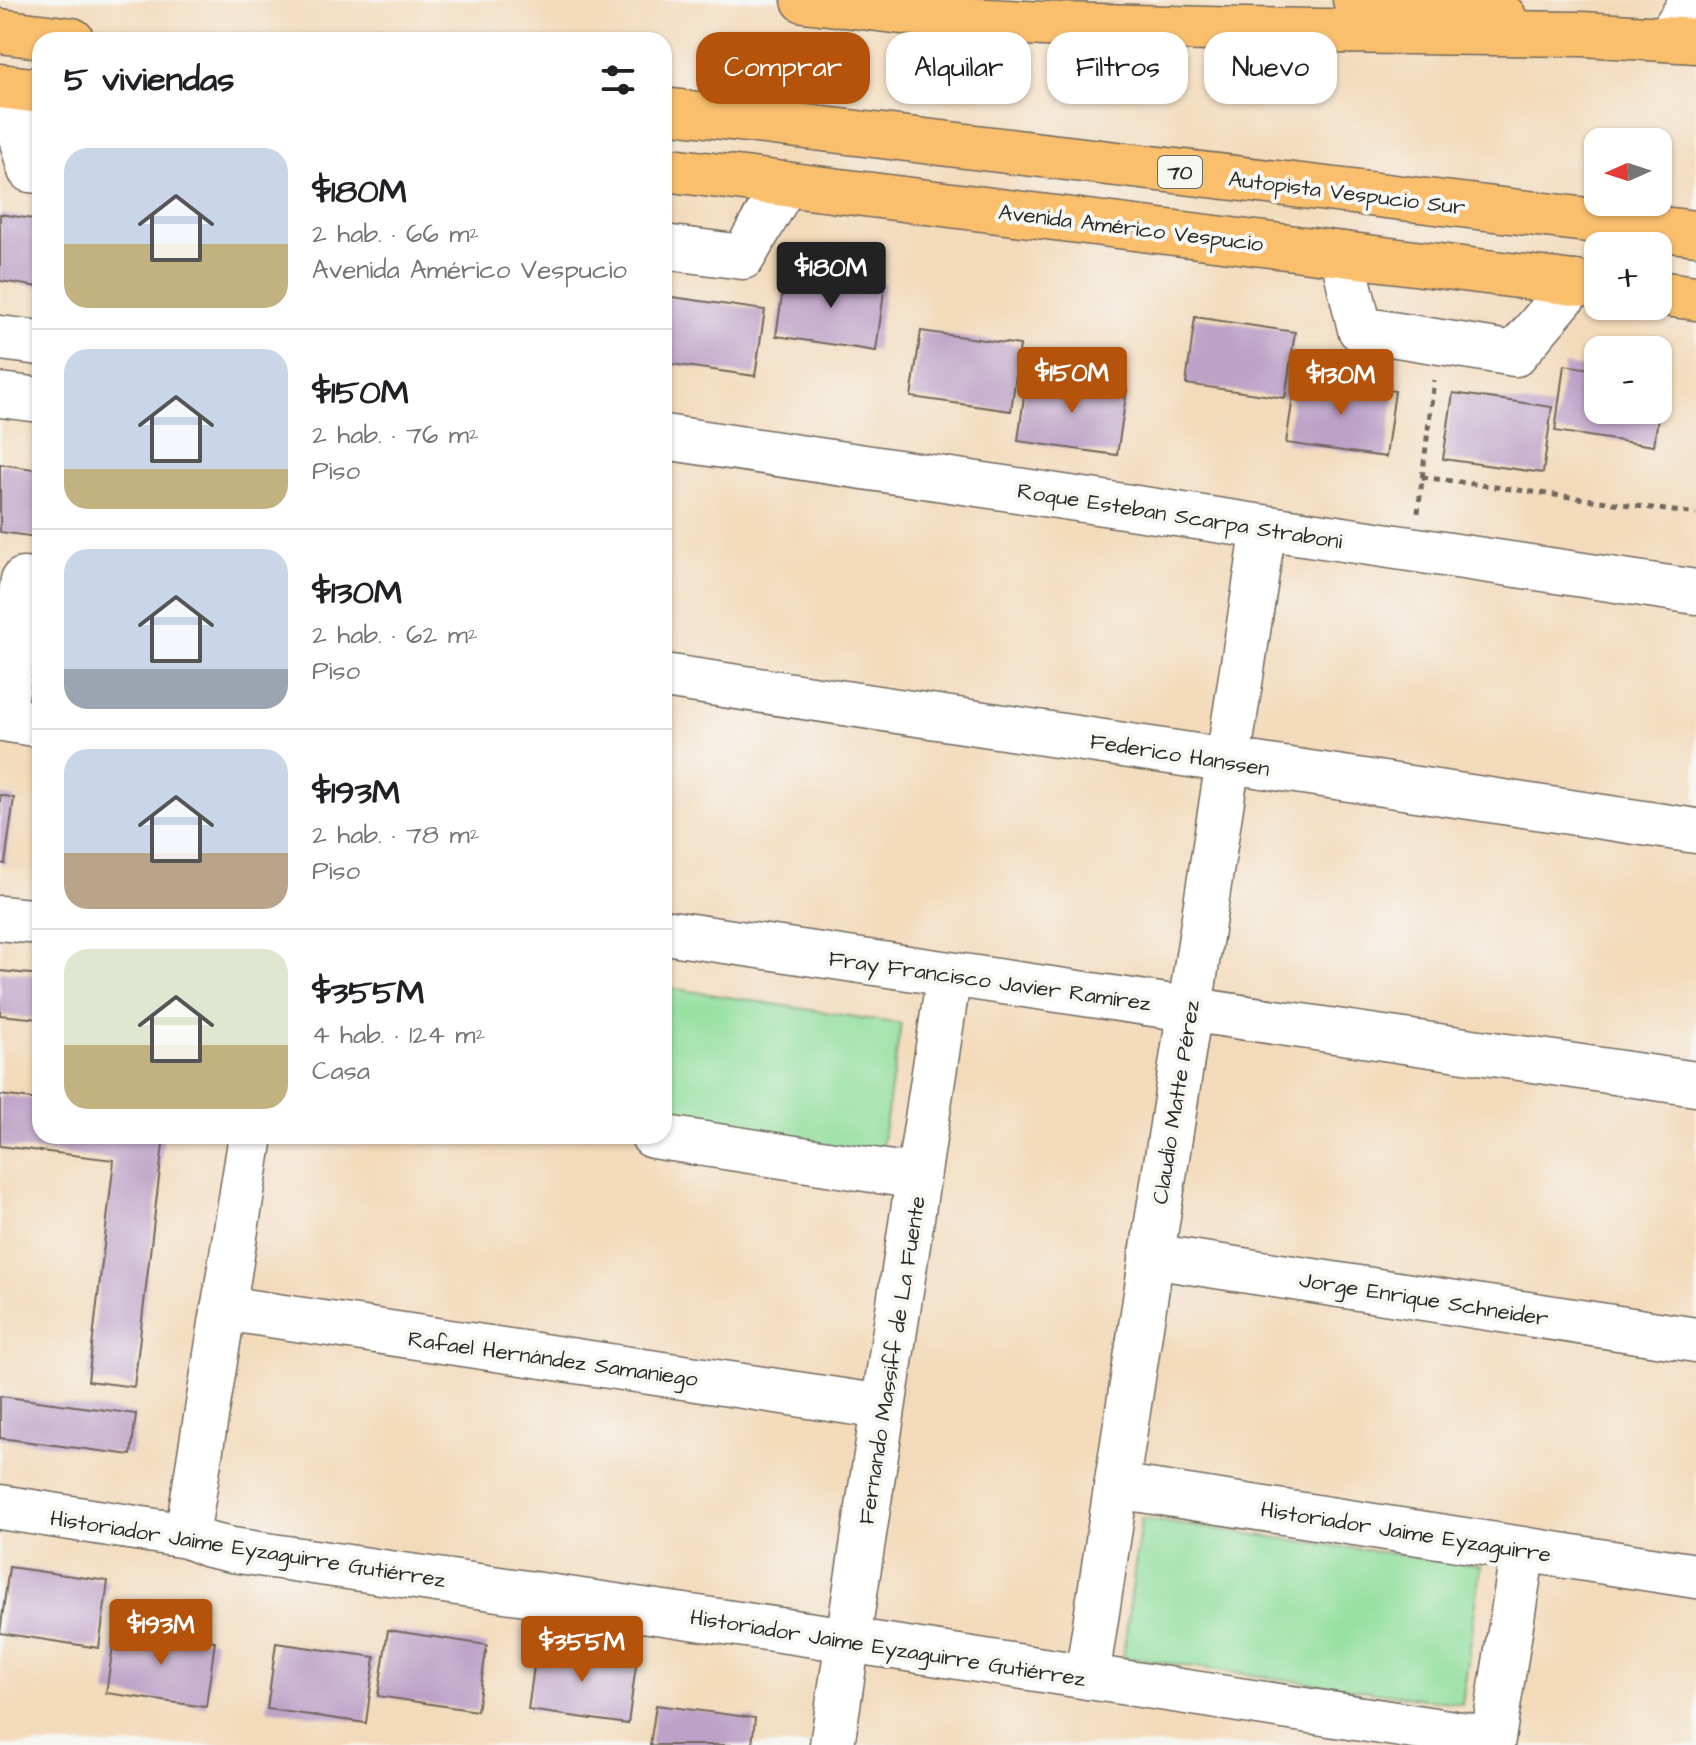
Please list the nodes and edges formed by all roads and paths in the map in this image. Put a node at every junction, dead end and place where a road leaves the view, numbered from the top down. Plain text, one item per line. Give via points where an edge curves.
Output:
1 (804, 0) edge
2 (1355, 0) edge
3 (1693, 0) edge
4 (0, 31) edge
5 (32, 35) edge
6 (1682, 39) edge
7 (16, 88) edge
8 (672, 111) edge
9 (32, 170) edge
10 (672, 170) edge
11 (785, 184) junction
12 (1696, 233) edge
13 (672, 248) edge
14 (1342, 254) junction
15 (1584, 284) edge
16 (1584, 287) edge
17 (1672, 295) edge
18 (1696, 298) edge
19 (0, 338) edge
20 (32, 342) edge
21 (1439, 342) junction
22 (0, 395) edge
23 (32, 399) edge
24 (672, 438) edge
25 (1422, 477) junction
26 (1696, 514) edge
27 (1264, 527) junction
28 (1414, 550) junction
29 (1696, 592) edge
30 (19, 604) edge
31 (672, 677) edge
32 (32, 724) edge
33 (1227, 761) junction
34 (1696, 831) edge
35 (0, 918) edge
36 (32, 921) edge
37 (672, 933) edge
38 (949, 974) junction
39 (1189, 1010) junction
40 (1696, 1084) edge
41 (672, 1139) edge
42 (250, 1144) edge
43 (918, 1177) junction
44 (1151, 1256) junction
45 (223, 1308) junction
46 (1696, 1340) edge
47 (883, 1407) junction
48 (1116, 1486) junction
49 (0, 1507) edge
50 (187, 1536) junction
51 (1523, 1549) junction
52 (1696, 1576) edge
53 (848, 1640) junction
54 (1087, 1677) junction
55 (1493, 1742) edge
56 (832, 1745) edge

1 - 6 main road via 968,20 1063,25
2 - 6 main road
3 - 6 street
4 - 5 main road
7 - 9 street
8 - 12 main road, Autopista Vespucio Sur / 70
10 - 11 main road, Avenida Américo Vespucio
11 - 13 street via 743,257
11 - 14 main road, Avenida Américo Vespucio
14 - 15 main road, Avenida Américo Vespucio
14 - 21 street via 1360,329
16 - 21 street via 1515,354
17 - 18 main road
19 - 20 street
21 - 25 path
22 - 23 street
24 - 27 street, Roque Esteban Scarpa Straboni
25 - 26 path
25 - 28 path
27 - 28 street, Roque Esteban Scarpa Straboni
27 - 33 street, Claudio Matte Pérez
28 - 29 street, Roque Esteban Scarpa Straboni
30 - 32 street via 3,719
31 - 33 street, Federico Hanssen
33 - 34 street, Federico Hanssen
33 - 39 street, Claudio Matte Pérez
35 - 36 street
37 - 38 street, Fray Francisco Javier Ramírez
38 - 39 street, Fray Francisco Javier Ramírez
38 - 43 street, Fernando Massiff de La Fuente
39 - 40 street, Fray Francisco Javier Ramírez
39 - 44 street, Claudio Matte Pérez
41 - 43 street
42 - 45 street
43 - 47 street, Fernando Massiff de La Fuente
44 - 46 street, Jorge Enrique Schneider
44 - 48 street, Claudio Matte Pérez
45 - 47 street, Rafael Hernández Samaniego
45 - 50 street
47 - 53 street, Fernando Massiff de La Fuente
48 - 51 street, Historiador Jaime Eyzaguirre
48 - 54 street, Claudio Matte Pérez
49 - 50 street, Historiador Jaime Eyzaguirre Gutiérrez
50 - 53 street, Historiador Jaime Eyzaguirre Gutiérrez via 232,1550
51 - 52 street, Historiador Jaime Eyzaguirre
51 - 55 street
53 - 54 street, Historiador Jaime Eyzaguirre Gutiérrez
53 - 56 street, Fernando Massiff de La Fuente
54 - 55 street, Historiador Jaime Eyzaguirre Gutiérrez

